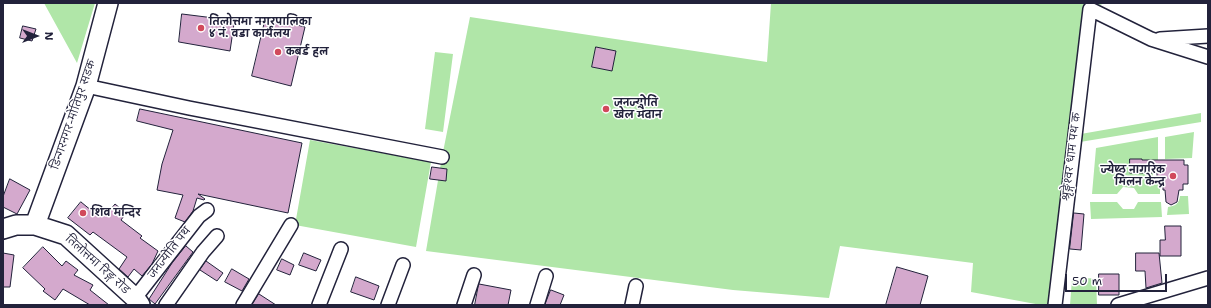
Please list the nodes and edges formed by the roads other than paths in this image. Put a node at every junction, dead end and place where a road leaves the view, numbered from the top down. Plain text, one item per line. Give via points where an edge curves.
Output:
1 (108, 3) edge
2 (1208, 36) edge
3 (1151, 39) junction
4 (1208, 57) edge
5 (86, 86) junction
6 (442, 157) dead end
7 (207, 210) dead end
8 (35, 225) junction
9 (290, 225) dead end
10 (3, 228) edge
11 (217, 236) dead end
12 (341, 249) dead end
13 (403, 265) dead end
14 (474, 275) dead end
15 (546, 276) dead end
16 (1208, 278) edge
17 (636, 286) dead end
18 (138, 302) edge
19 (166, 305) edge
20 (243, 305) edge
21 (319, 305) edge
22 (388, 305) edge
23 (464, 305) edge
24 (537, 305) edge
25 (632, 305) edge
26 (1055, 305) edge
27 (1118, 305) edge

1 - 5 street, डिन्गरनगर-मोतिपुर सडक
2 - 3 street
3 - 4 street
3 - 26 street, श्रृङ्गेश्वर धाम पथ क via 1090,9
5 - 6 street
5 - 8 street, डिन्गरनगर-मोतिपुर सडक
7 - 18 street, जनज्योति पथ via 199,216
8 - 10 street, तिलोत्तमा रिङ्ग रोड
8 - 18 street, तिलोत्तमा रिङ्ग रोड via 66,235
9 - 20 street
11 - 19 street
12 - 21 street
13 - 22 street
14 - 23 street
15 - 24 street
16 - 27 street
17 - 25 street

